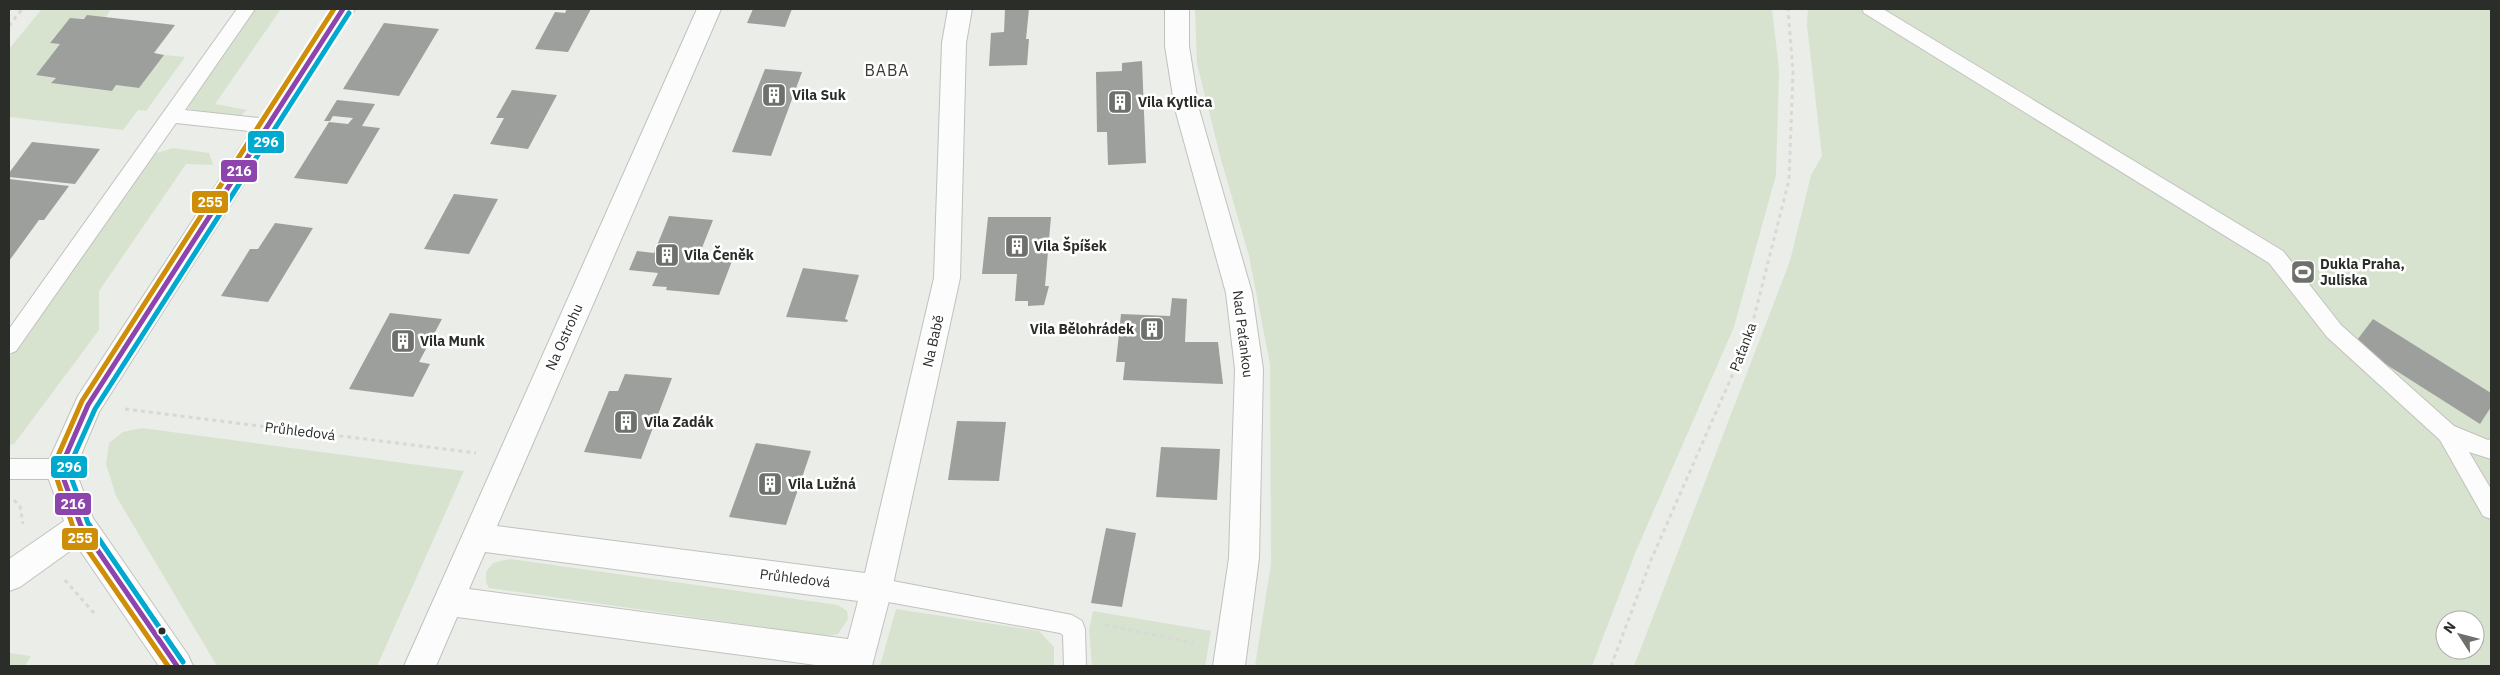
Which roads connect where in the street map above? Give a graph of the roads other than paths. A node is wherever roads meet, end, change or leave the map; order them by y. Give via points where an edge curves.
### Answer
1 (246, 9) edge
2 (343, 9) edge
3 (710, 9) edge
4 (960, 9) edge
5 (1177, 9) edge
6 (1870, 9) edge
7 (171, 115) junction
8 (268, 126) junction
9 (9, 345) edge
10 (2447, 433) junction
11 (2491, 448) edge
12 (9, 469) edge
13 (60, 469) junction
14 (2491, 509) edge
15 (81, 526) junction
16 (476, 537) junction
17 (9, 577) edge
18 (877, 589) junction
19 (449, 601) junction
20 (1231, 658) edge
21 (858, 661) edge
22 (177, 666) edge
23 (420, 666) edge
24 (1075, 666) edge

1 - 7 lane
2 - 8 street
3 - 16 street, Na Ostrohu
4 - 18 street, Na Babě via 954,43 947,278
5 - 20 street, Nad Paťankou via 1177,46 1187,109 1239,293 1249,369 1244,558
6 - 10 lane via 2276,257 2334,331
7 - 8 lane
7 - 9 lane
8 - 13 street via 88,405
10 - 11 lane via 2489,450
10 - 14 lane
12 - 13 lane
13 - 15 street
15 - 17 street
15 - 22 street
16 - 18 street, Průhledová
16 - 19 street, Na Ostrohu
18 - 21 street, Na Babě
18 - 24 lane, Průhledová via 1064,623 1074,629
19 - 21 street
19 - 23 street, Na Ostrohu

